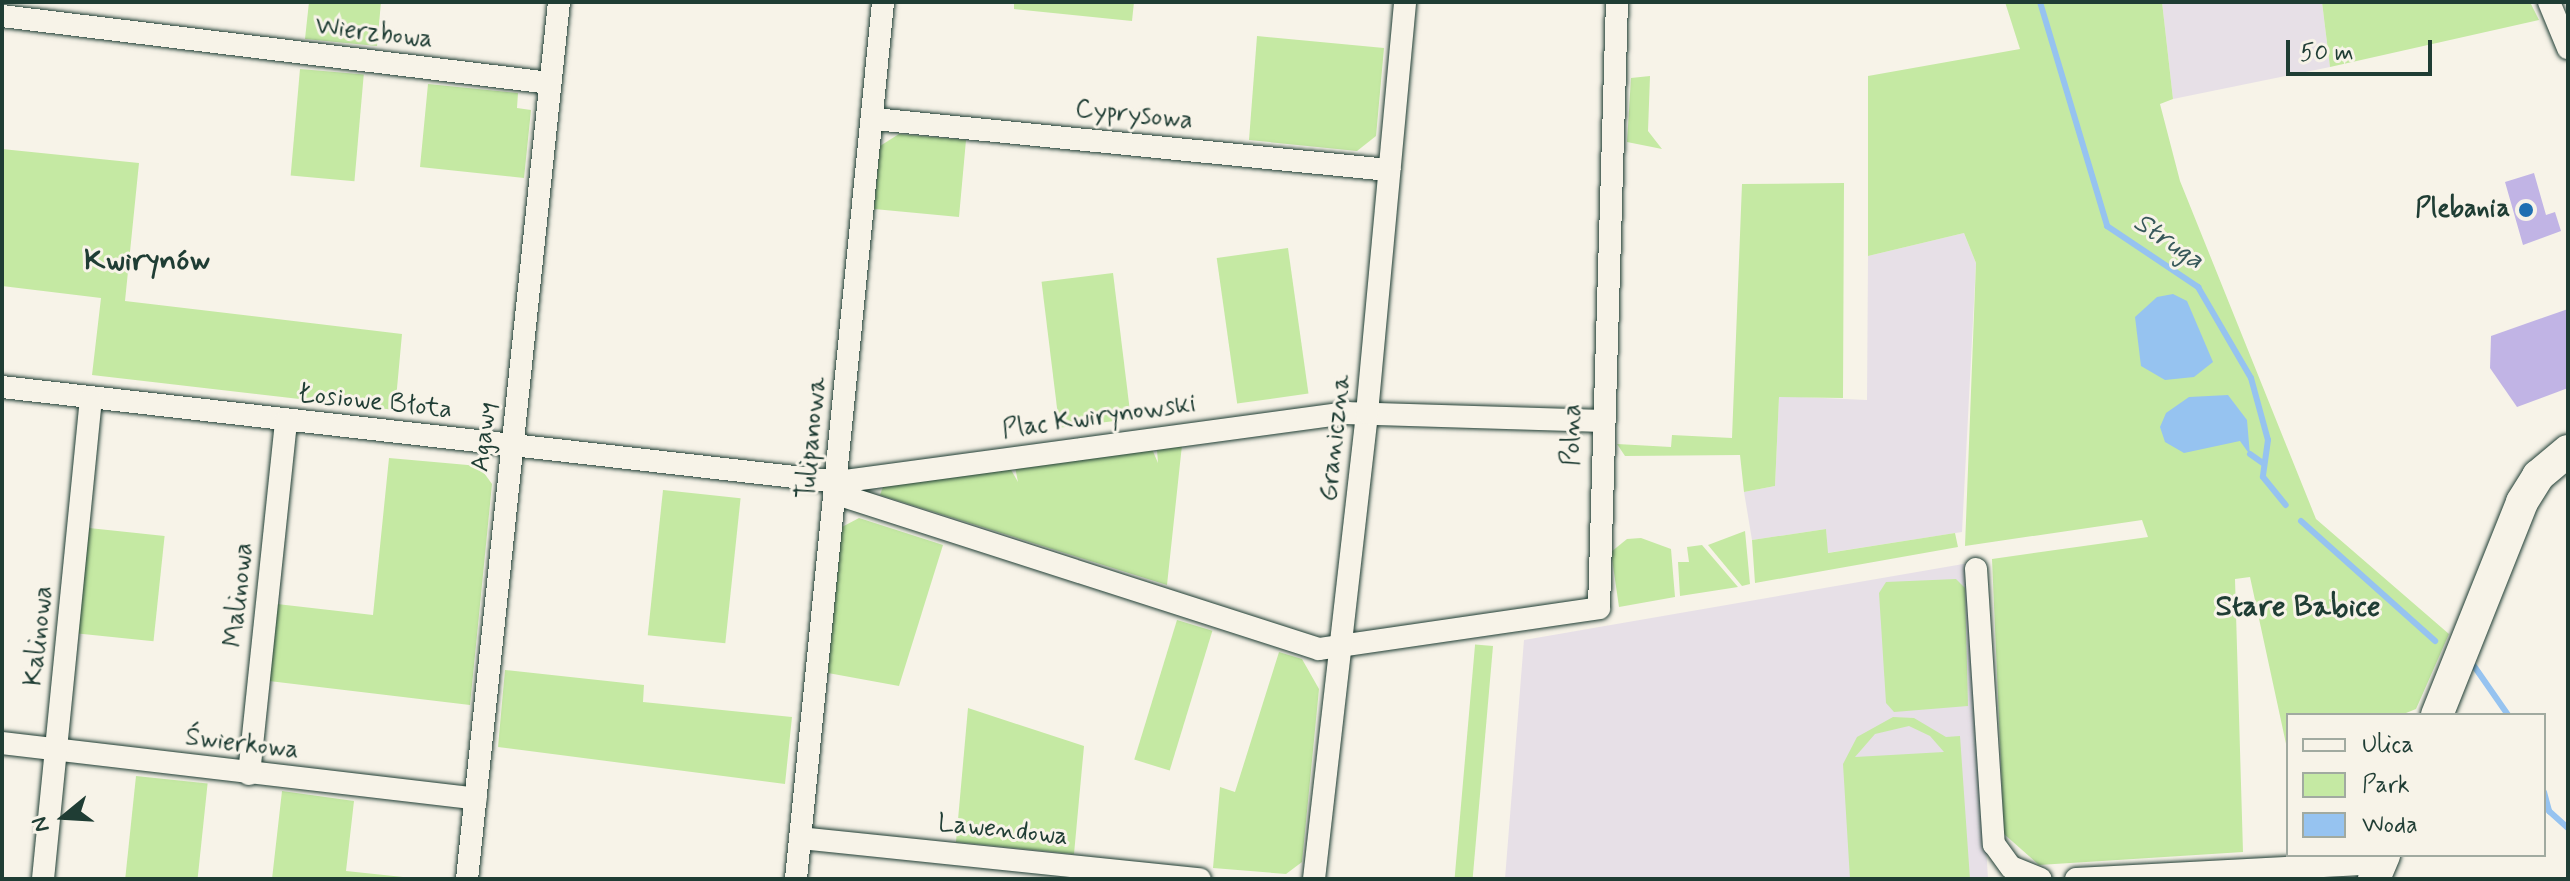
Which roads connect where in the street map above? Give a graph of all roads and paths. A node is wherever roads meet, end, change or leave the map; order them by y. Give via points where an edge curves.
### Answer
1 (559, 2) edge
2 (883, 2) edge
3 (1405, 2) edge
4 (1617, 2) edge
5 (2549, 2) edge
6 (2, 16) edge
7 (2568, 48) edge
8 (550, 83) junction
9 (874, 119) junction
10 (1389, 170) junction
11 (2, 387) edge
12 (91, 399) junction
13 (1367, 413) junction
14 (286, 421) junction
15 (1601, 421) junction
16 (512, 445) junction
17 (2568, 451) edge
18 (838, 488) junction
19 (1976, 569) dead end
20 (1340, 648) junction
21 (2438, 713) edge
22 (2, 743) edge
23 (57, 749) junction
24 (249, 774) junction
25 (476, 799) junction
26 (800, 838) junction
27 (2380, 866) edge
28 (43, 879) edge
29 (467, 879) edge
30 (796, 879) edge
31 (1200, 879) edge
32 (1314, 879) edge
33 (2041, 879) edge
34 (2076, 879) edge

1 - 8 street, Agawy
2 - 9 street, Tulipanowa
3 - 10 street, Graniczna
4 - 15 street, Polna
5 - 7 street
6 - 8 street, Wierzbowa
8 - 16 street, Agawy
9 - 10 street, Cyprysowa
9 - 18 street, Tulipanowa
10 - 13 street, Graniczna
11 - 12 street, Łosiowe Błota
12 - 14 street, Łosiowe Błota
12 - 23 street, Kalinowa
13 - 15 street, Plac Kwirynowski
13 - 18 street, Plac Kwirynowski
13 - 20 street, Graniczna
14 - 16 street, Łosiowe Błota
14 - 24 street, Malinowa
15 - 20 street, Polna via 1599,608
16 - 18 street, Łosiowe Błota
16 - 25 street, Agawy
17 - 21 street via 2538,476 2522,502
18 - 20 street via 1319,649
18 - 26 street, Tulipanowa
19 - 33 street via 1994,844 2011,867
20 - 32 street, Graniczna
22 - 23 street, Świerkowa
23 - 24 street, Świerkowa
23 - 28 street, Kalinowa
24 - 25 street, Świerkowa
25 - 29 street, Agawy
26 - 30 street, Tulipanowa
26 - 31 street, Lawendowa
27 - 34 street

